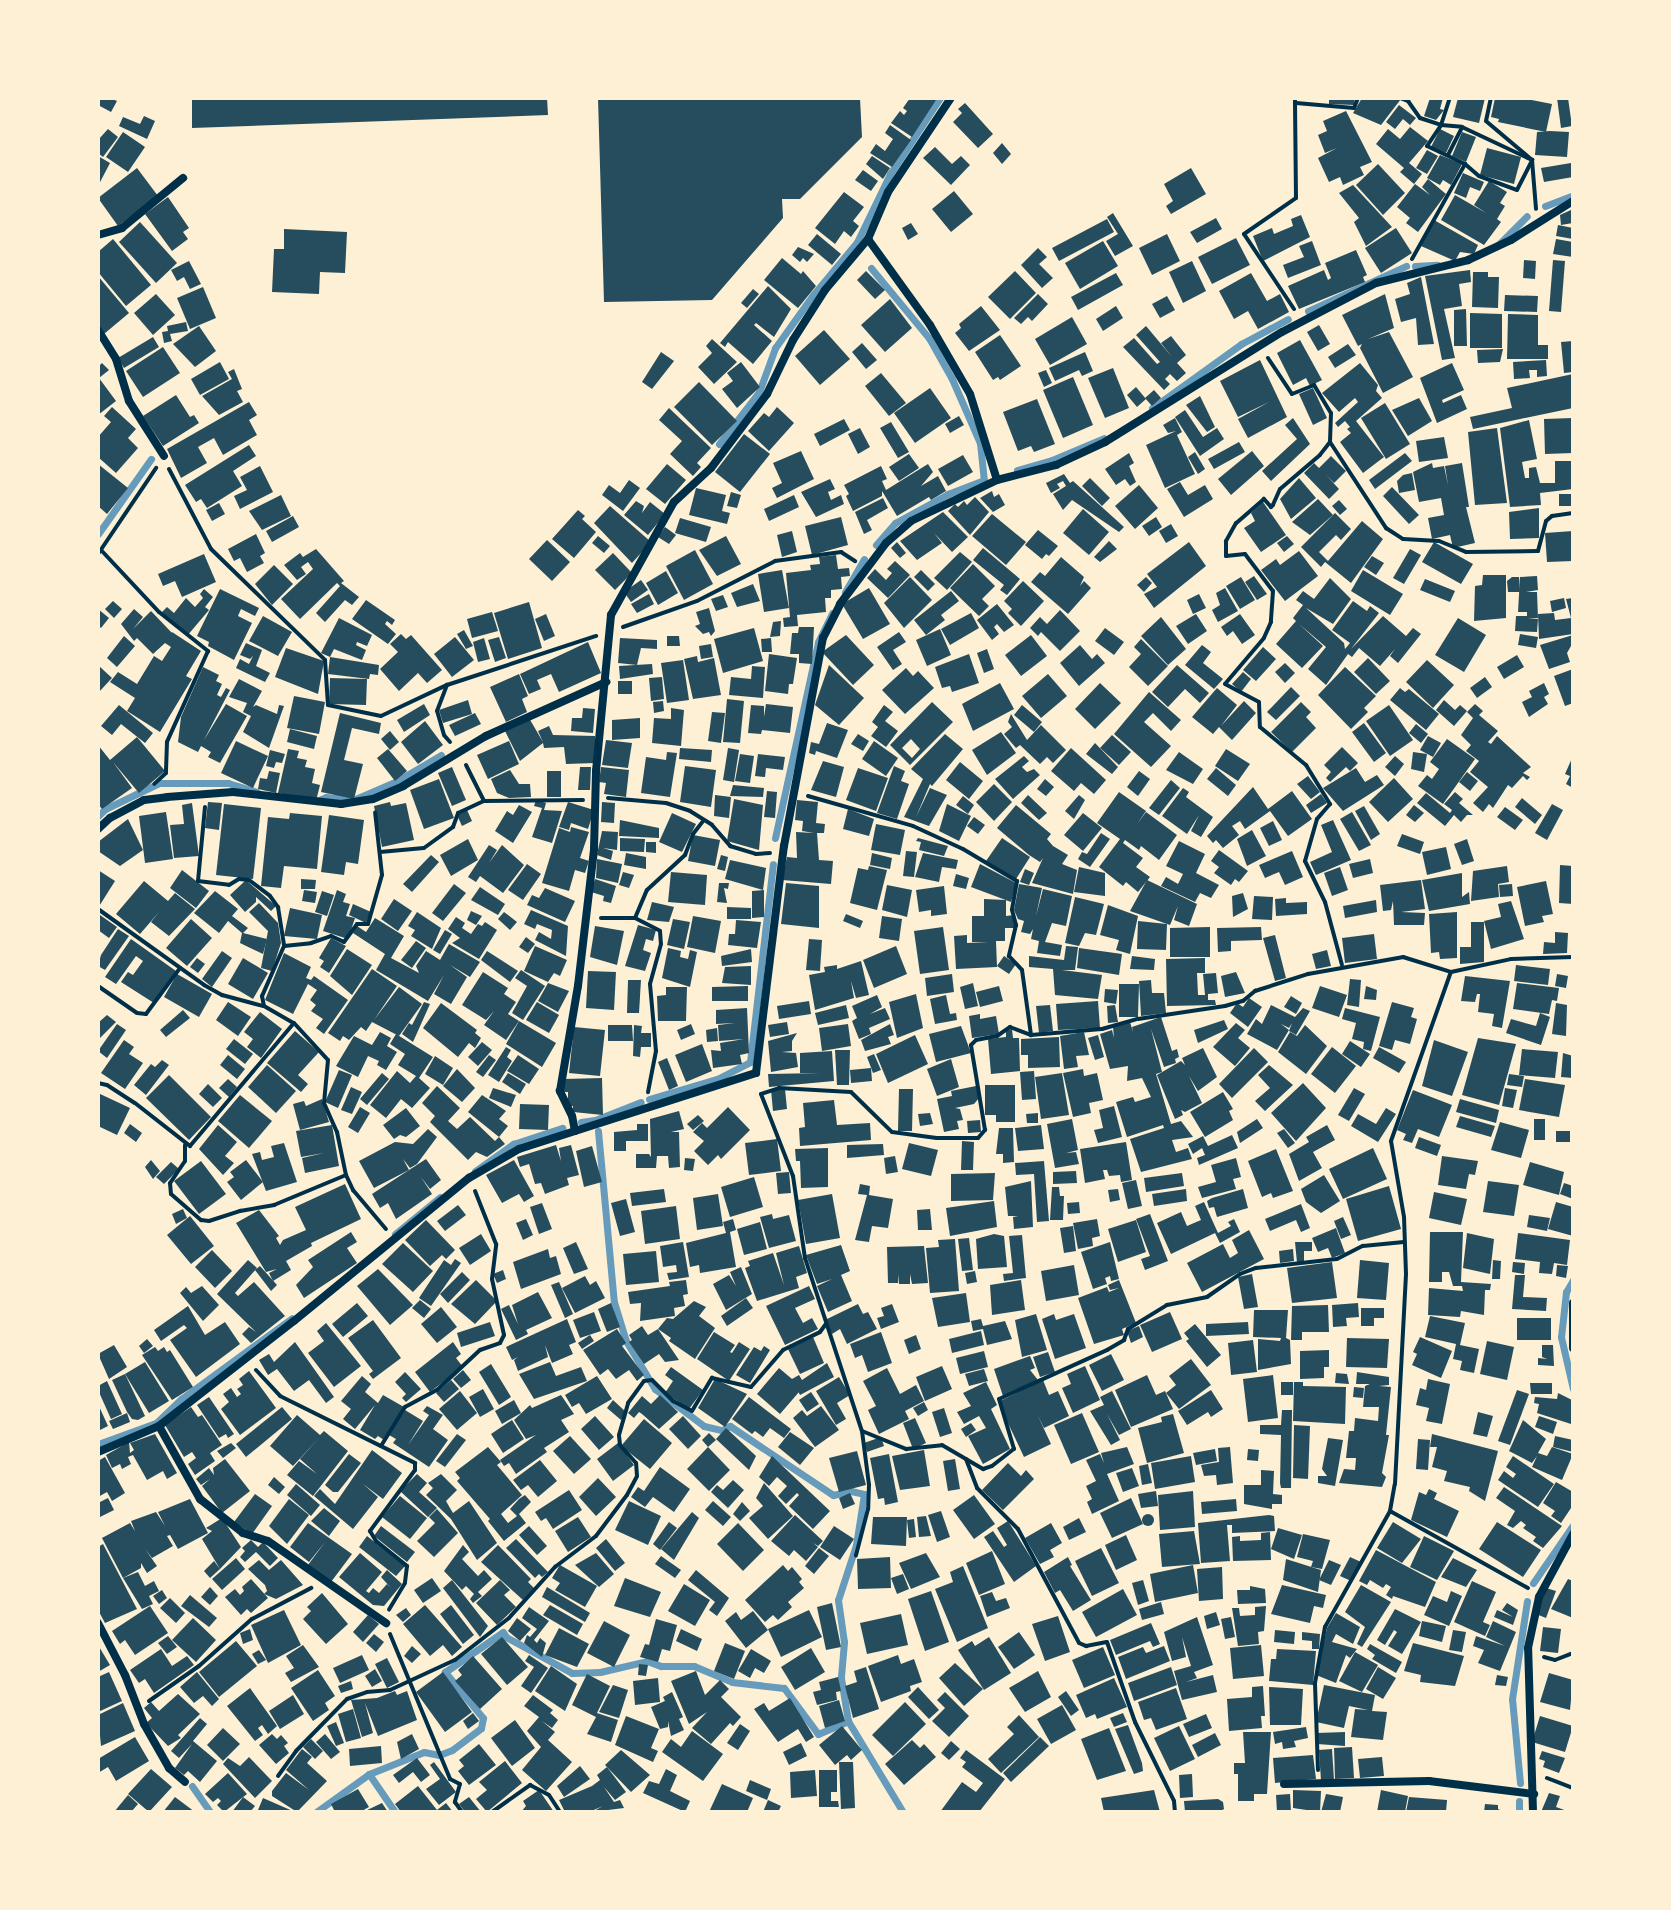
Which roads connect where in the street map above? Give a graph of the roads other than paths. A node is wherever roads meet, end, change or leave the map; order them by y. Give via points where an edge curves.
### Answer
1 (951, 98) edge
2 (183, 178) dead end
3 (1573, 201) edge
4 (98, 235) edge
5 (868, 239) junction
6 (98, 330) edge
7 (164, 456) road end
8 (997, 480) junction
9 (606, 682) junction
10 (98, 829) edge
11 (575, 1131) junction
12 (1573, 1303) edge
13 (1573, 1348) edge
14 (159, 1426) junction
15 (98, 1452) edge
16 (1573, 1534) edge
17 (98, 1623) edge
18 (386, 1623) road end
19 (185, 1782) dead end
20 (1284, 1784) dead end
21 (1534, 1794) junction
22 (1533, 1812) edge

1 - 5 street via 888,192
2 - 4 street via 122,228
3 - 8 street via 1468,260 1376,283 1273,338 1105,442 1056,465
5 - 8 street via 956,368
5 - 9 street via 825,290 767,394 711,468 674,502 622,592 609,632
6 - 7 street via 116,359 129,401
8 - 11 street via 911,521 840,604 823,638 784,846 756,1073
9 - 10 street via 530,715 373,799 341,804 233,792 144,800
9 - 11 street via 594,849 560,1091
11 - 14 street via 519,1149 469,1178
12 - 13 street
14 - 15 street
14 - 18 street via 200,1499 243,1533 268,1541
16 - 21 street via 1539,1597 1528,1648
17 - 19 street via 169,1768
20 - 21 street via 1429,1781
21 - 22 street

